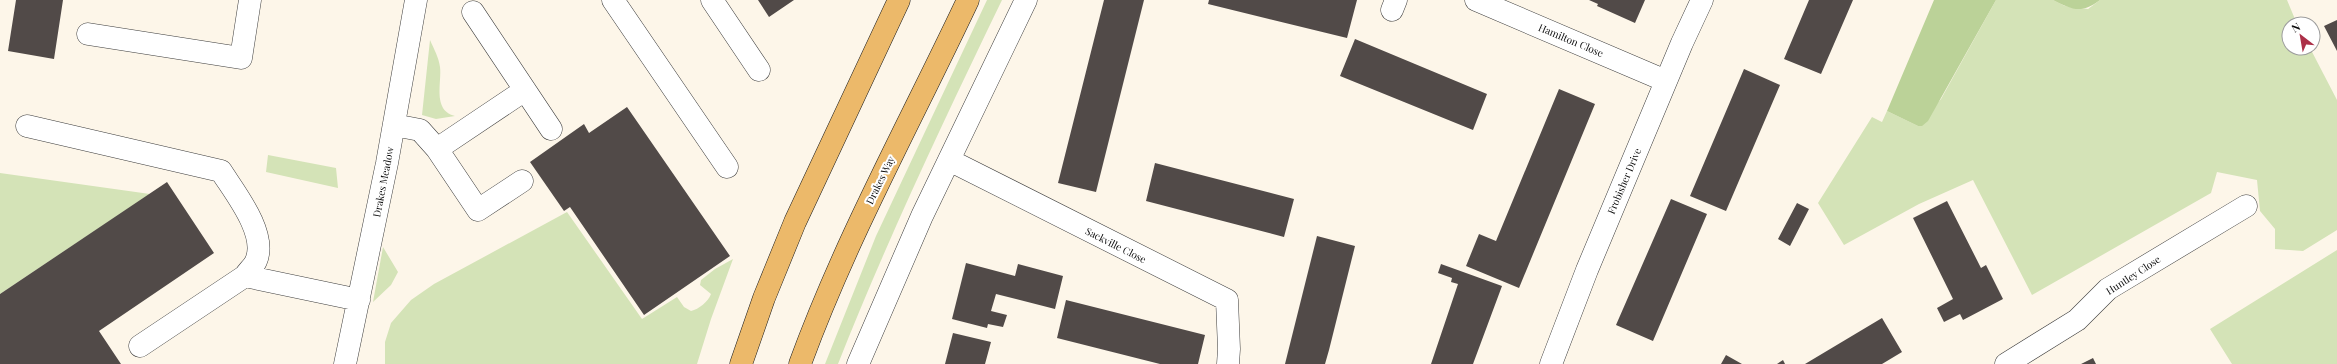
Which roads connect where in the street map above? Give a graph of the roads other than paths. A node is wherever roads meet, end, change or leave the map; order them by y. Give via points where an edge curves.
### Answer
1 (250, 0) edge
2 (416, 0) edge
3 (613, 0) edge
4 (712, 0) edge
5 (899, 0) edge
6 (968, 0) edge
7 (1026, 0) edge
8 (1476, 0) edge
9 (1702, 0) edge
10 (473, 12) dead end
11 (88, 34) dead end
12 (759, 70) dead end
13 (1666, 81) junction
14 (525, 90) junction
15 (27, 126) dead end
16 (394, 126) junction
17 (551, 129) dead end
18 (437, 149) junction
19 (949, 160) junction
20 (727, 167) dead end
21 (522, 181) dead end
22 (2246, 206) dead end
23 (245, 276) junction
24 (359, 300) junction
25 (140, 346) dead end
26 (345, 364) edge
27 (741, 364) edge
28 (800, 364) edge
29 (858, 364) edge
30 (1228, 364) edge
31 (1552, 364) edge
32 (2006, 364) edge

1 - 11 street via 241,58
2 - 16 street, Drakes Meadow
3 - 20 street
4 - 12 street
5 - 27 main road via 795,222
6 - 28 main road, Drakes Way via 864,212 819,311
7 - 19 street
8 - 13 street, Hamilton Close
9 - 13 street, Frobisher Drive
10 - 14 street
13 - 31 street, Frobisher Drive
14 - 17 street
14 - 18 street
15 - 23 street via 221,171 257,234 256,260
16 - 18 street via 420,130
16 - 24 street, Drakes Meadow
18 - 21 street via 478,210
19 - 29 street via 898,267
19 - 30 street, Sackville Close via 1227,300 1230,349
22 - 32 street, Huntley Close via 2108,288 2077,320
23 - 24 street
23 - 25 street
24 - 26 street, Drakes Meadow

